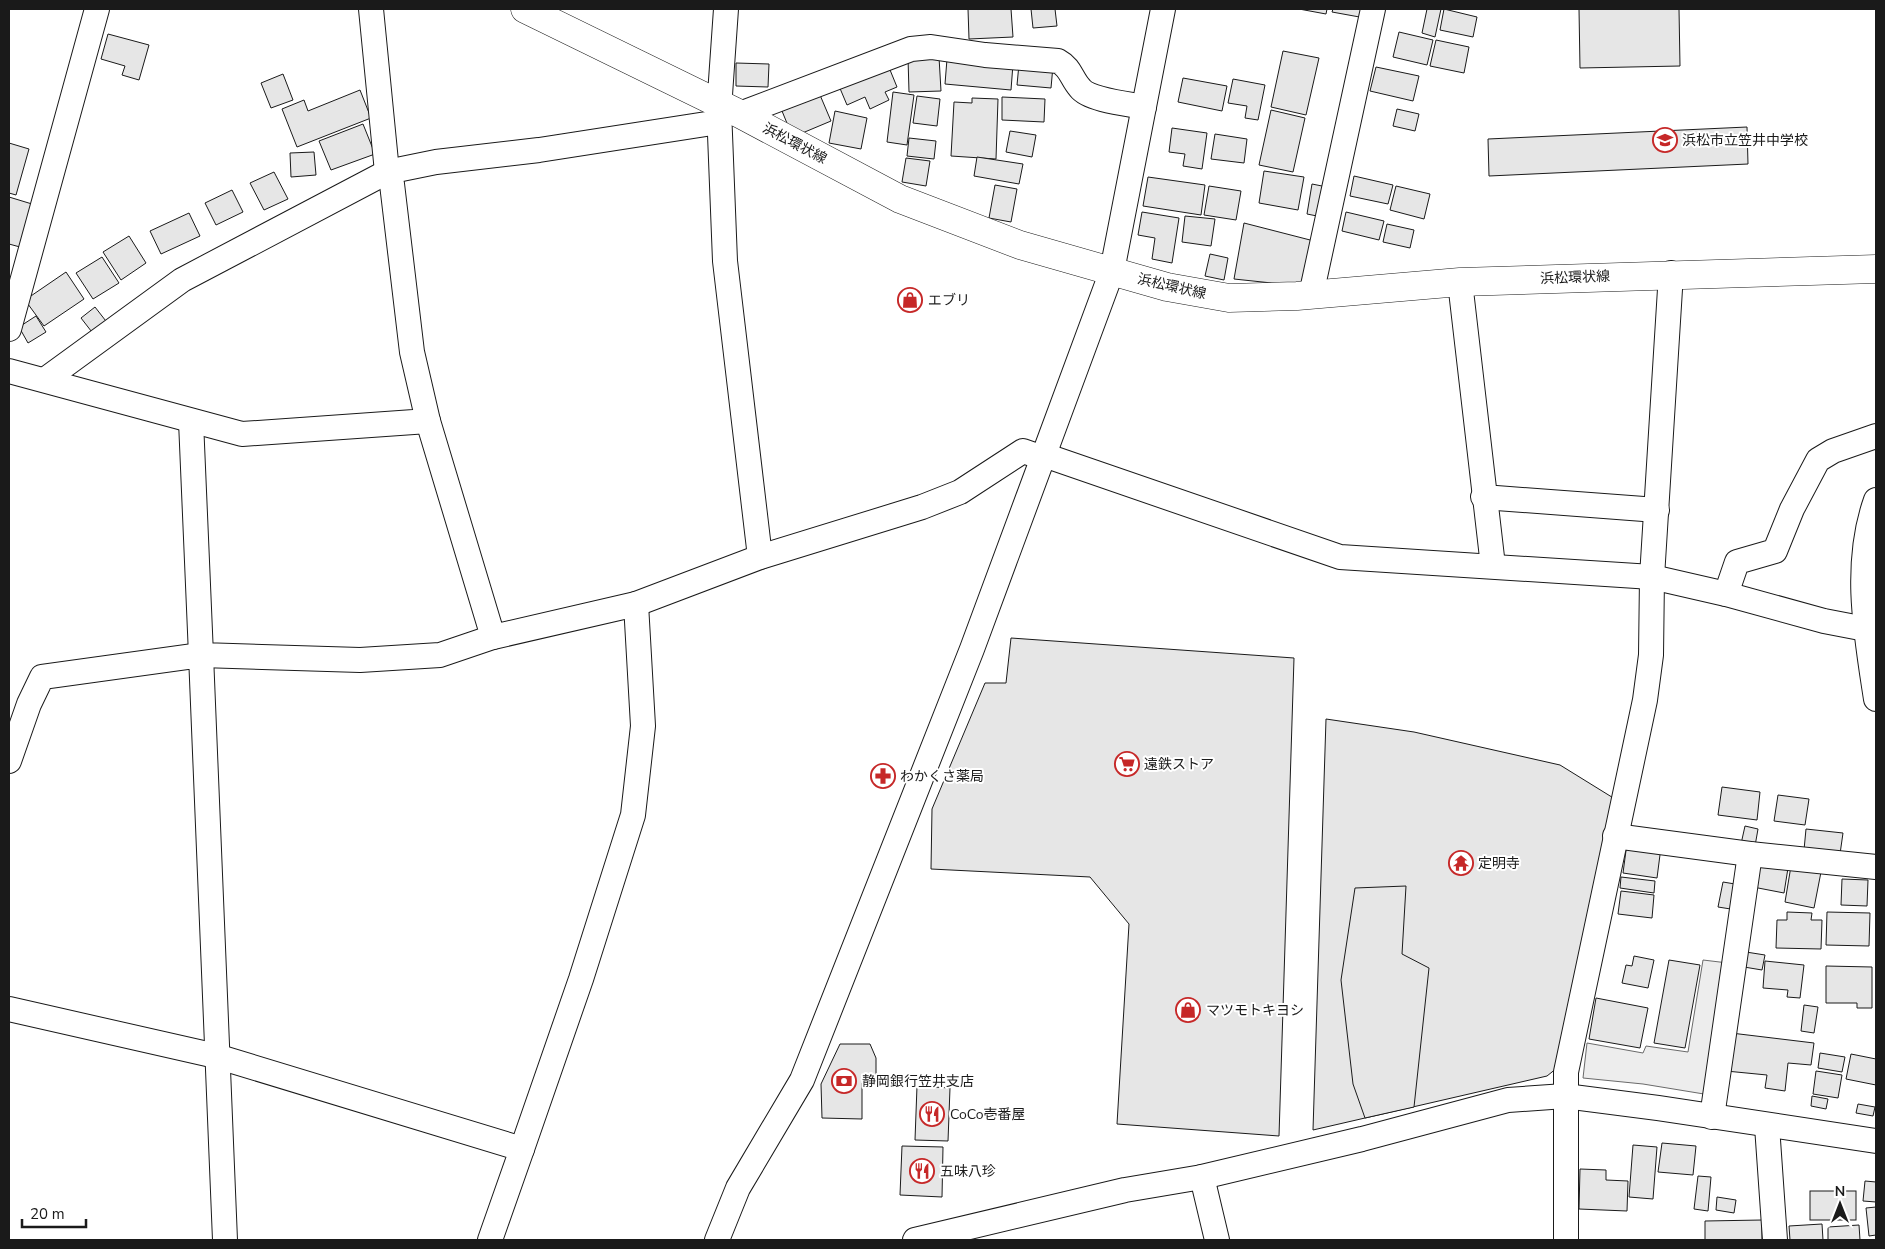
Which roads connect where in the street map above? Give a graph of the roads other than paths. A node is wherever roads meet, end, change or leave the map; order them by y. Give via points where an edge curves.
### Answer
1 (97, 9) edge
2 (371, 9) edge
3 (525, 9) edge
4 (726, 9) edge
5 (1163, 9) edge
6 (1373, 9) edge
7 (1144, 107) junction
8 (726, 113) junction
9 (387, 172) junction
10 (1876, 269) edge
11 (1112, 271) junction
12 (1671, 274) junction
13 (1460, 282) junction
14 (1311, 295) junction
15 (9, 329) edge
16 (9, 371) edge
17 (46, 379) junction
18 (191, 421) junction
19 (428, 421) junction
20 (1876, 436) edge
21 (1044, 457) junction
22 (1483, 497) junction
23 (1875, 507) edge
24 (1657, 510) junction
25 (760, 557) junction
26 (1492, 566) junction
27 (1652, 577) junction
28 (1726, 594) junction
29 (636, 604) junction
30 (1871, 630) edge
31 (494, 637) junction
32 (201, 656) junction
33 (1876, 699) edge
34 (9, 762) edge
35 (1615, 836) junction
36 (1750, 854) junction
37 (1876, 867) edge
38 (9, 1009) edge
39 (216, 1056) junction
40 (1565, 1096) junction
41 (1712, 1117) junction
42 (1767, 1126) junction
43 (1876, 1141) edge
44 (522, 1149) junction
45 (1202, 1177) junction
46 (225, 1240) edge
47 (490, 1240) edge
48 (717, 1240) edge
49 (915, 1240) edge
50 (1217, 1240) edge
51 (1566, 1240) edge
52 (1775, 1240) edge

1 - 15 street
2 - 9 street
3 - 8 main road, 浜松環状線
4 - 8 street
5 - 7 street
6 - 14 street
7 - 8 street via 1087,95 1068,66 1058,61 931,47 911,48
7 - 11 street
8 - 9 street via 539,150 436,162
8 - 11 main road, 浜松環状線 via 900,199 1020,245
8 - 25 street via 725,260
9 - 17 street via 182,280
9 - 19 street via 392,184 412,352
10 - 12 main road, 浜松環状線
11 - 14 main road, 浜松環状線 via 1167,287 1229,298
11 - 21 street
12 - 13 main road, 浜松環状線
12 - 24 street
13 - 14 main road, 浜松環状線
13 - 22 street
16 - 17 street
17 - 18 street
18 - 19 street via 242,434
18 - 32 street
19 - 31 street
20 - 28 street via 1833,451 1818,460 1792,509 1775,551 1737,562
21 - 25 street via 1024,452 960,492 922,507
21 - 26 street via 1340,557
21 - 48 street via 972,650 802,1080 738,1188
22 - 24 street
22 - 26 street
23 - 30 street via 1864,545 1863,574
24 - 27 street
25 - 29 street
26 - 27 street
27 - 28 street
27 - 35 street via 1651,655 1645,700
28 - 30 street via 1824,621
29 - 31 street
29 - 44 street via 643,726 633,814 581,979
30 - 33 street
31 - 32 street via 440,655 360,660
32 - 34 street via 42,677
32 - 39 street
35 - 36 street
35 - 40 street via 1566,1072
36 - 37 street
36 - 41 street
38 - 39 street
39 - 44 street
39 - 46 street
40 - 41 street
40 - 45 street via 1508,1100
40 - 51 street
41 - 42 street
42 - 43 street
42 - 52 street
44 - 47 street
45 - 49 street via 1125,1190
45 - 50 street

